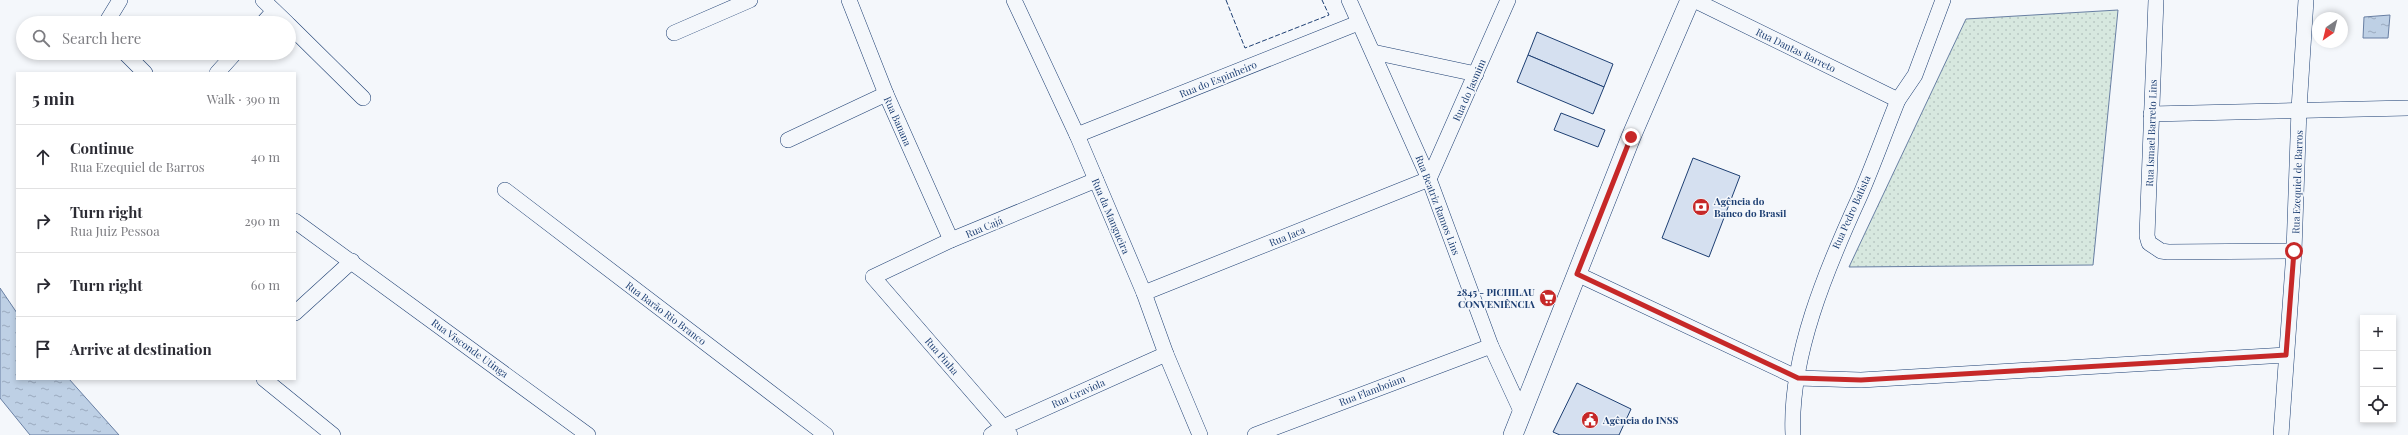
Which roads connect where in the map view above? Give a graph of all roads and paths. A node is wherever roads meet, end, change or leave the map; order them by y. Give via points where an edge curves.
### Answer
1 (120, 0) edge
2 (263, 0) edge
3 (750, 0) edge
4 (849, 0) edge
5 (1014, 0) edge
6 (1349, 0) edge
7 (1508, 0) edge
8 (1690, 0) edge
9 (1694, 0) edge
10 (1943, 0) edge
11 (2156, 0) edge
12 (2306, 0) edge
13 (274, 11) junction
14 (110, 16) edge
15 (269, 16) edge
16 (279, 16) edge
17 (1358, 22) junction
18 (296, 32) edge
19 (674, 33) dead end
20 (1373, 52) junction
21 (132, 60) edge
22 (229, 60) edge
23 (144, 72) edge
24 (218, 72) edge
25 (1476, 74) junction
26 (886, 94) junction
27 (363, 98) dead end
28 (1898, 100) junction
29 (2408, 108) edge
30 (2299, 109) junction
31 (2151, 114) junction
32 (1077, 135) junction
33 (788, 140) dead end
34 (1429, 179) junction
35 (1096, 180) junction
36 (506, 190) dead end
37 (296, 222) edge
38 (951, 240) junction
39 (2294, 251) junction
40 (352, 261) junction
41 (1577, 274) junction
42 (873, 277) joint
43 (1144, 293) junction
44 (296, 312) edge
45 (1491, 346) junction
46 (1166, 354) junction
47 (2286, 355) junction
48 (1798, 378) junction
49 (265, 380) edge
50 (1522, 413) junction
51 (1001, 432) edge
52 (333, 435) edge
53 (588, 435) edge
54 (826, 435) edge
55 (1200, 435) edge
56 (1254, 435) edge
57 (1513, 435) edge
58 (1793, 435) edge
59 (2280, 435) edge

1 - 14 street
2 - 13 street
3 - 19 street
4 - 26 street, Rua Banana
5 - 32 street, Rua da Mangueira
6 - 17 street, Rua Beatriz Ramos Lins
7 - 25 street, Rua do Jasmim
8 - 41 street via 1631,137
9 - 28 street, Rua Dantas Barreto
10 - 28 street, Rua Pedro Batista via 1914,75
11 - 31 street, Rua Ismael Barreto Lins
12 - 30 street, Rua Ezequiel de Barros
13 - 15 street
13 - 16 street
17 - 20 street, Rua Beatriz Ramos Lins
17 - 32 street, Rua do Espinheiro
18 - 27 street
20 - 25 street
20 - 34 street, Rua Beatriz Ramos Lins
21 - 23 street
22 - 24 street
25 - 34 street, Rua do Jasmim
26 - 33 street
26 - 38 street, Rua Banana
28 - 48 street, Rua Pedro Batista via 1827,270 1802,353
29 - 30 street
30 - 31 street
30 - 39 street, Rua Ezequiel de Barros
31 - 39 street, Rua Ismael Barreto Lins via 2147,236 2154,248 2168,252
32 - 35 street, Rua da Mangueira
34 - 43 street, Rua Jaca
34 - 45 street, Rua Beatriz Ramos Lins
35 - 38 street, Rua Cajá
35 - 43 street, Rua da Mangueira
36 - 54 street, Rua Barão Rio Branco
37 - 40 street, Rua Visconde Utinga
38 - 42 street, Rua Cajá
39 - 47 street, Rua Ezequiel de Barros
40 - 44 street
40 - 53 street, Rua Visconde Utinga
41 - 48 street
41 - 50 street
42 - 51 street, Rua Pinha
43 - 46 street, Rua da Mangueira
45 - 50 street, Rua Beatriz Ramos Lins
45 - 56 street, Rua Flamboiam
46 - 51 street, Rua Graviola
46 - 55 street, Rua da Mangueira
47 - 48 street via 1861,380
47 - 59 street, Rua Ezequiel de Barros
48 - 58 street, Rua Pedro Batista via 1792,419
49 - 52 street
50 - 57 street

